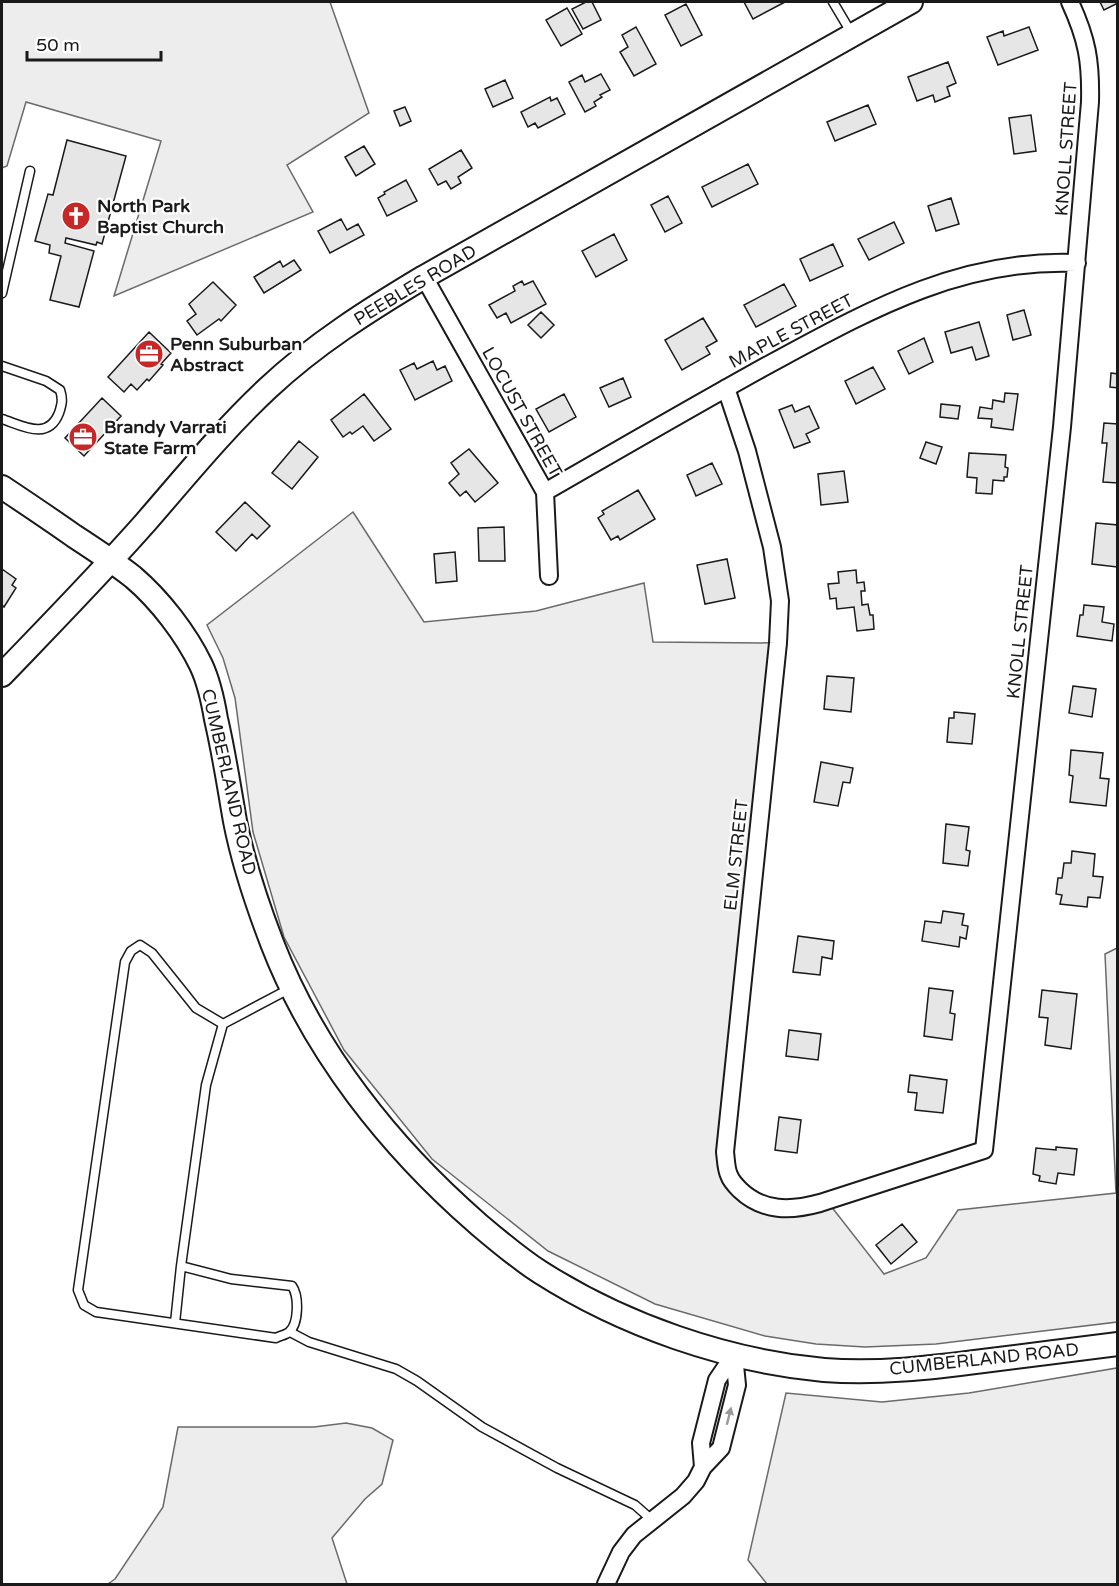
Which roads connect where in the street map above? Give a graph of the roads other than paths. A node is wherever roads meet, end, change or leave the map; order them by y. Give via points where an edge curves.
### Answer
1 (833, 2) edge
2 (911, 2) edge
3 (1070, 2) edge
4 (852, 34) junction
5 (30, 171) dead end
6 (1077, 263) junction
7 (424, 278) junction
8 (2, 293) edge
9 (2, 366) edge
10 (726, 388) junction
11 (2, 419) edge
12 (2, 487) edge
13 (544, 492) junction
14 (110, 560) junction
15 (549, 576) dead end
16 (2, 675) edge
17 (291, 987) junction
18 (223, 1024) junction
19 (871, 1187) joint
20 (181, 1266) junction
21 (175, 1323) junction
22 (290, 1332) junction
23 (1118, 1344) edge
24 (734, 1355) junction
25 (652, 1520) junction
26 (606, 1584) edge

1 - 4 lane
2 - 4 street, PEEBLES ROAD
3 - 6 street, KNOLL STREET via 1086,41 1091,75
4 - 7 street, PEEBLES ROAD
5 - 8 lane
6 - 10 street, MAPLE STREET via 1002,267 936,283 857,317
6 - 19 street, KNOLL STREET via 984,1150
7 - 13 street, LOCUST STREET
7 - 14 street, PEEBLES ROAD via 367,311 269,387
9 - 11 lane via 46,381 60,390 63,401 54,424 45,429
10 - 13 street, MAPLE STREET
10 - 19 street, ELM STREET via 772,547 780,602 725,1139 726,1165 729,1176 743,1193 775,1208 804,1208
12 - 14 street, CUMBERLAND ROAD
13 - 15 street, LOCUST STREET
14 - 16 street, PEEBLES ROAD
14 - 17 street, CUMBERLAND ROAD via 157,602 201,666 253,888
17 - 18 lane
17 - 24 street, CUMBERLAND ROAD via 342,1074 380,1124 448,1197 501,1243 548,1277 632,1320
18 - 20 lane via 206,1085
18 - 21 lane via 196,1008 152,953 140,945 131,951 125,962 78,1290 84,1305 96,1312
20 - 21 lane
20 - 22 lane via 231,1279 292,1286 298,1301
21 - 22 lane via 276,1338
22 - 25 lane via 309,1342 396,1369 482,1427 635,1505
23 - 24 street, CUMBERLAND ROAD via 914,1370 824,1370
24 - 25 street via 717,1380 701,1443 703,1467 683,1496
25 - 26 street via 621,1551

